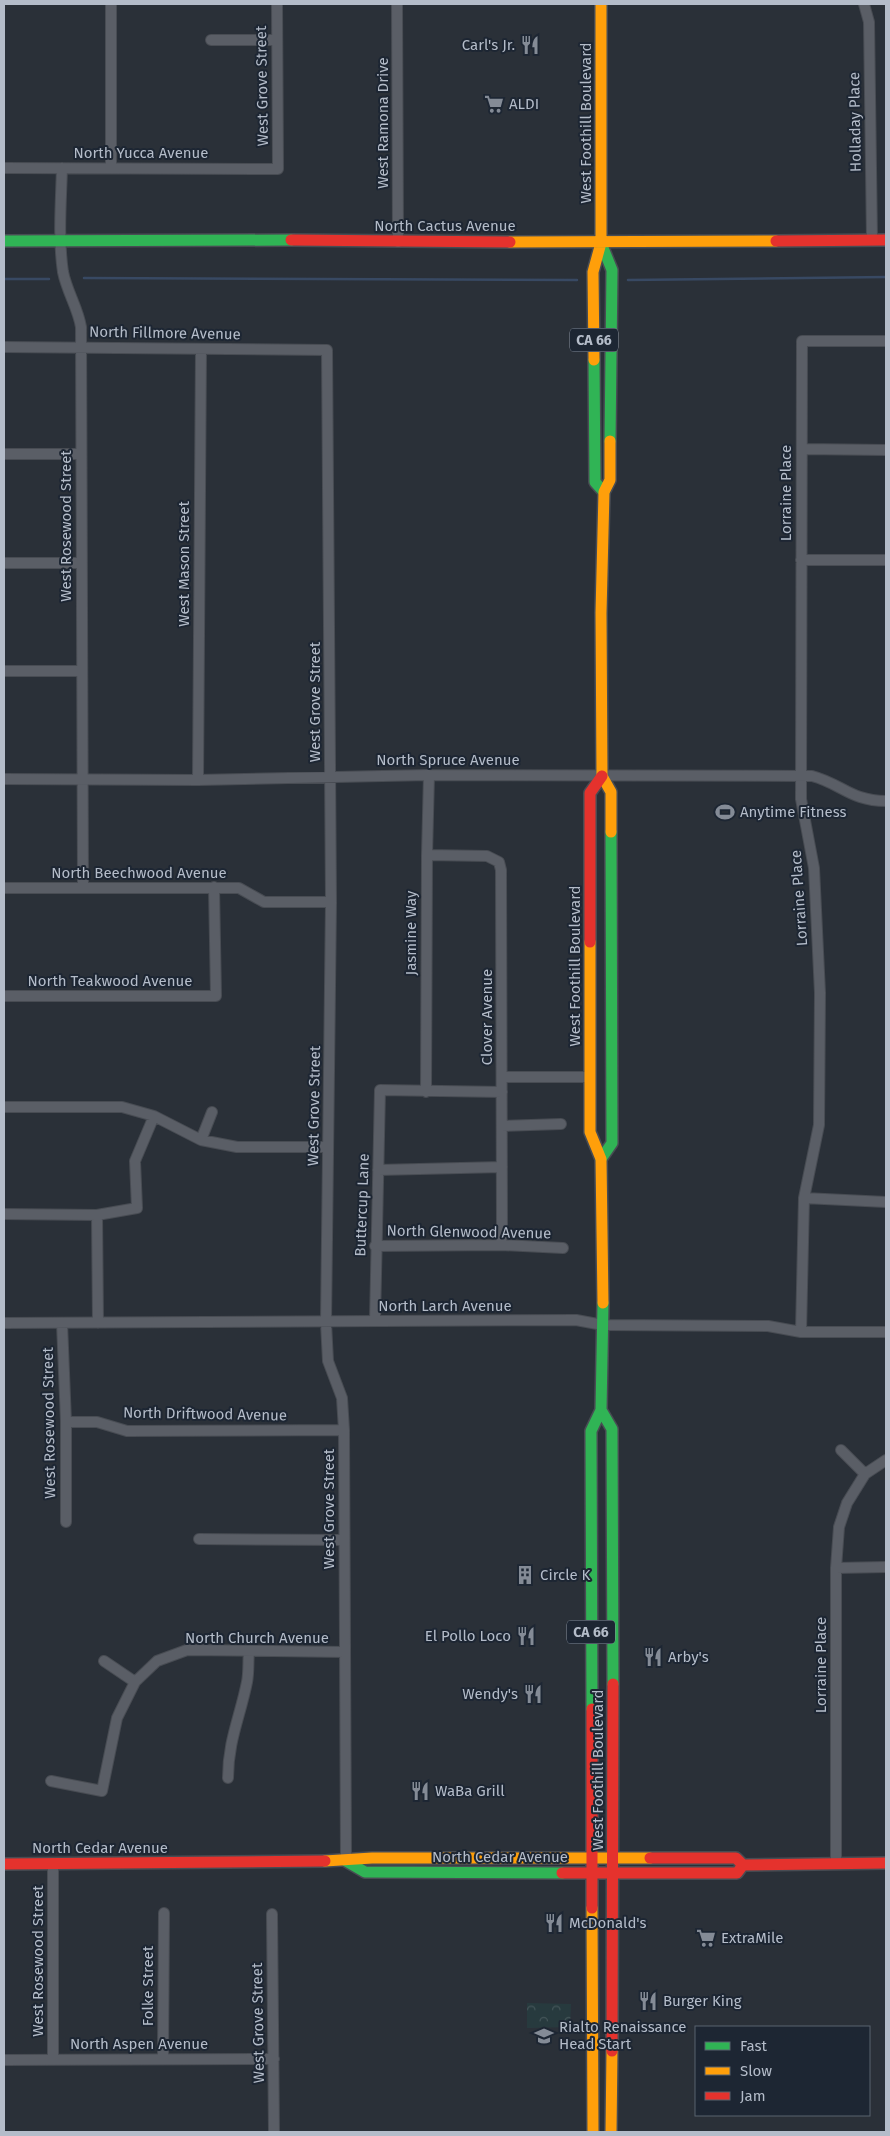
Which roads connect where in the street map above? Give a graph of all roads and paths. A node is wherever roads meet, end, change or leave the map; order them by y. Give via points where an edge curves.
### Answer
1 (111, 4) edge
2 (277, 4) edge
3 (397, 4) edge
4 (601, 4) edge
5 (864, 4) edge
6 (212, 40) dead end
7 (277, 40) junction
8 (4, 168) edge
9 (62, 168) junction
10 (111, 168) junction
11 (278, 169) joint
12 (872, 240) junction
13 (886, 240) edge
14 (4, 241) edge
15 (61, 241) junction
16 (398, 242) junction
17 (601, 243) junction
18 (886, 341) edge
19 (4, 347) edge
20 (81, 347) junction
21 (201, 348) junction
22 (327, 350) joint
23 (802, 449) junction
24 (886, 450) edge
25 (4, 454) edge
26 (81, 454) junction
27 (604, 492) junction
28 (801, 560) junction
29 (886, 560) edge
30 (4, 563) edge
31 (81, 563) junction
32 (4, 671) edge
33 (81, 671) junction
34 (429, 775) junction
35 (330, 776) junction
36 (602, 776) junction
37 (802, 776) junction
38 (82, 779) junction
39 (4, 780) edge
40 (198, 780) junction
41 (886, 800) edge
42 (427, 855) junction
43 (4, 888) edge
44 (83, 888) junction
45 (214, 888) junction
46 (331, 902) junction
47 (4, 996) edge
48 (502, 1077) junction
49 (590, 1077) junction
50 (426, 1092) junction
51 (502, 1092) junction
52 (4, 1107) edge
53 (212, 1112) dead end
54 (154, 1116) junction
55 (561, 1124) dead end
56 (502, 1126) junction
57 (201, 1140) junction
58 (328, 1147) junction
59 (601, 1159) junction
60 (502, 1167) junction
61 (378, 1170) junction
62 (804, 1198) junction
63 (886, 1202) edge
64 (4, 1214) edge
65 (97, 1216) junction
66 (501, 1245) junction
67 (376, 1246) junction
68 (563, 1248) dead end
69 (375, 1321) junction
70 (4, 1323) edge
71 (62, 1323) junction
72 (98, 1323) junction
73 (326, 1323) junction
74 (603, 1325) junction
75 (801, 1332) junction
76 (886, 1332) edge
77 (602, 1410) junction
78 (66, 1422) junction
79 (344, 1430) junction
80 (591, 1450) junction
81 (842, 1450) dead end
82 (886, 1460) edge
83 (865, 1474) junction
84 (66, 1522) dead end
85 (198, 1539) dead end
86 (344, 1540) junction
87 (612, 1550) junction
88 (886, 1567) edge
89 (836, 1568) junction
90 (590, 1594) junction
91 (249, 1651) junction
92 (345, 1652) junction
93 (104, 1661) dead end
94 (135, 1682) junction
95 (613, 1683) junction
96 (228, 1778) dead end
97 (51, 1781) dead end
98 (447, 1858) junction
99 (592, 1858) junction
100 (612, 1858) junction
101 (346, 1861) junction
102 (53, 1863) junction
103 (836, 1863) junction
104 (886, 1863) edge
105 (4, 1864) edge
106 (743, 1865) junction
107 (394, 1872) junction
108 (592, 1872) junction
109 (612, 1872) junction
110 (164, 1913) dead end
111 (272, 1914) dead end
112 (53, 2059) junction
113 (162, 2059) junction
114 (274, 2059) junction
115 (4, 2060) edge
116 (274, 2132) edge
117 (593, 2132) edge
118 (611, 2132) edge

1 - 10 street
2 - 7 street, West Grove Street
3 - 16 street, West Ramona Drive
4 - 17 main road, West Foothill Boulevard
5 - 12 street, Holladay Place via 869,22
6 - 7 street
7 - 11 street, West Grove Street
8 - 9 street, North Yucca Avenue
9 - 10 street, North Yucca Avenue
9 - 15 street, West Rosewood Street
10 - 11 street, North Yucca Avenue
12 - 13 main road, North Cactus Avenue
12 - 17 main road, North Cactus Avenue
14 - 15 main road, North Cactus Avenue
15 - 16 main road, North Cactus Avenue
15 - 20 street, West Rosewood Street via 64,275 79,313
16 - 17 main road, North Cactus Avenue
17 - 27 main road, West Foothill Boulevard / CA 66 via 612,270 610,480
17 - 27 main road, West Foothill Boulevard / CA 66 via 593,272 594,438 595,482
18 - 23 street, Lorraine Place via 802,341
19 - 20 street, North Fillmore Avenue
20 - 21 street, North Fillmore Avenue
20 - 26 street, West Rosewood Street
21 - 22 street, North Fillmore Avenue
21 - 40 street, West Mason Street
22 - 35 street, West Grove Street
23 - 24 street
23 - 28 street, Lorraine Place
25 - 26 street
26 - 31 street, West Rosewood Street
27 - 36 main road, West Foothill Boulevard
28 - 29 street
28 - 37 street, Lorraine Place
30 - 31 street
31 - 33 street, West Rosewood Street
32 - 33 street
33 - 38 street, West Rosewood Street
34 - 35 street, North Spruce Avenue
34 - 36 street, North Spruce Avenue
34 - 42 street, Jasmine Way
35 - 40 street, North Spruce Avenue
35 - 46 street, West Grove Street
36 - 37 street, North Spruce Avenue
36 - 49 main road, West Foothill Boulevard via 590,793
36 - 59 main road, West Foothill Boulevard via 610,792 612,1143
37 - 41 street, North Spruce Avenue via 822,779 862,799
37 - 62 street, Lorraine Place via 801,799 814,868 820,993 819,1125
38 - 39 street, North Spruce Avenue
38 - 40 street, North Spruce Avenue
38 - 44 street, West Rosewood Street
42 - 48 street, Clover Avenue via 487,856 499,862
42 - 50 street, Jasmine Way
43 - 44 street, North Beechwood Avenue
44 - 45 street, North Beechwood Avenue
45 - 46 street, North Beechwood Avenue via 239,888 264,902
45 - 47 street, North Teakwood Avenue via 216,996
46 - 58 street, West Grove Street
48 - 49 street
48 - 51 street, Clover Avenue
49 - 59 main road, West Foothill Boulevard via 590,1132
50 - 51 street
50 - 61 street, Buttercup Lane via 380,1090
51 - 56 street, Clover Avenue
52 - 54 street via 122,1107
53 - 57 street
54 - 57 street
54 - 65 street via 135,1161 137,1208
55 - 56 street
56 - 60 street, Clover Avenue
57 - 58 street via 237,1147
58 - 73 street, West Grove Street
59 - 74 main road, West Foothill Boulevard
60 - 61 street
60 - 66 street, Clover Avenue
61 - 67 street, Buttercup Lane
62 - 63 street
62 - 75 street, Lorraine Place
64 - 65 street
65 - 72 street
66 - 67 street, North Glenwood Avenue
66 - 68 street, North Glenwood Avenue
67 - 69 street, Buttercup Lane
69 - 73 street, North Larch Avenue
69 - 74 street, North Larch Avenue via 576,1320
70 - 71 street, North Larch Avenue
71 - 72 street, North Larch Avenue
71 - 78 street, West Rosewood Street
72 - 73 street, North Larch Avenue
73 - 79 street, West Grove Street via 328,1361 342,1398
74 - 75 street, North Larch Avenue via 768,1326
74 - 77 main road, West Foothill Boulevard
75 - 76 street, North Larch Avenue
77 - 80 main road, West Foothill Boulevard / CA 66 via 592,1431
77 - 87 main road, West Foothill Boulevard via 612,1429
78 - 79 street, North Driftwood Avenue via 97,1422 128,1431
78 - 84 street, West Rosewood Street
79 - 86 street, West Grove Street
80 - 87 main road via 601,1454 604,1536
80 - 90 main road, West Foothill Boulevard / CA 66
81 - 83 street
82 - 83 street
83 - 89 street, Lorraine Place via 847,1503 839,1527
85 - 86 street
86 - 92 street, West Grove Street
87 - 95 main road, West Foothill Boulevard
88 - 89 street
89 - 103 street, Lorraine Place
90 - 95 main road via 599,1599 602,1609 602,1659
90 - 99 main road, West Foothill Boulevard / CA 66
91 - 92 street, North Church Avenue
91 - 94 street, North Church Avenue via 187,1650 157,1661
91 - 96 street via 248,1680 233,1730
92 - 101 street, West Grove Street
93 - 94 street
94 - 97 street, North Church Avenue via 117,1718 102,1791
95 - 100 main road, West Foothill Boulevard
98 - 99 main road, North Cedar Avenue
98 - 101 main road, North Cedar Avenue
98 - 107 main road via 444,1866 406,1866
99 - 100 main road, North Cedar Avenue
99 - 108 main road, West Foothill Boulevard / CA 66
100 - 106 main road, North Cedar Avenue via 736,1858
100 - 109 main road, West Foothill Boulevard
101 - 102 main road, North Cedar Avenue
101 - 107 main road, North Cedar Avenue via 365,1872
102 - 105 main road, North Cedar Avenue
102 - 112 street, West Rosewood Street
103 - 104 main road, North Cedar Avenue
103 - 106 main road, North Cedar Avenue
106 - 109 main road, North Cedar Avenue via 737,1873
107 - 108 main road, North Cedar Avenue
108 - 109 main road, North Cedar Avenue
108 - 117 main road, West Foothill Boulevard / CA 66
109 - 118 main road, West Foothill Boulevard
110 - 113 street, Folke Street
111 - 114 street, West Grove Street
112 - 113 street, North Aspen Avenue
112 - 115 street, North Aspen Avenue
113 - 114 street, North Aspen Avenue
114 - 116 street, West Grove Street

